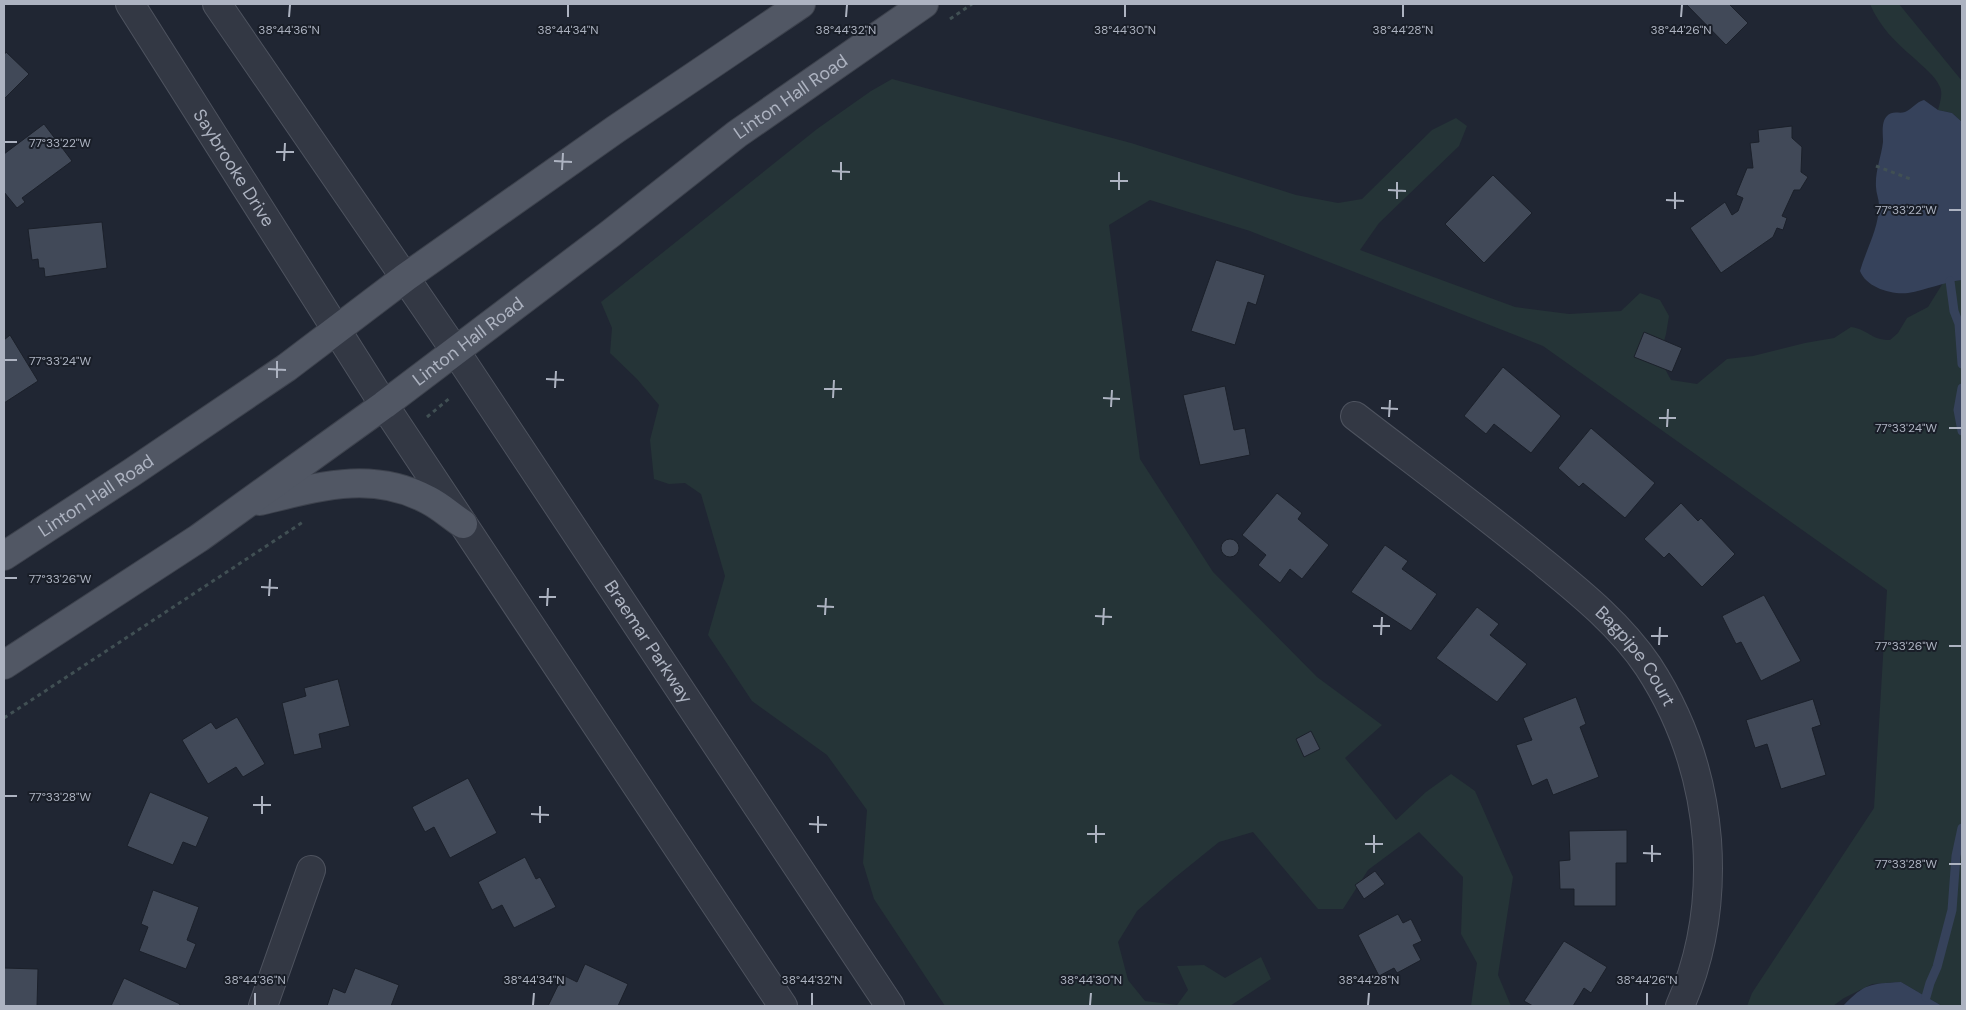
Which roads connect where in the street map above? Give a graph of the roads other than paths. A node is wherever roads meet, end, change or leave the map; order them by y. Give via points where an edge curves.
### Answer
1 (130, 4) edge
2 (217, 4) edge
3 (801, 4) edge
4 (924, 4) edge
5 (406, 277) junction
6 (337, 331) junction
7 (456, 352) junction
8 (384, 405) junction
9 (1355, 416) dead end
10 (247, 504) junction
11 (463, 524) junction
12 (4, 556) edge
13 (4, 665) edge
14 (312, 870) dead end
15 (263, 1006) edge
16 (783, 1006) edge
17 (890, 1006) edge
18 (1680, 1006) edge

1 - 6 street, Saybrooke Drive
2 - 5 street
3 - 5 main road, Linton Hall Road
4 - 7 main road, Linton Hall Road via 737,134
5 - 6 main road, Linton Hall Road
5 - 7 street, Braemar Parkway
6 - 8 street
6 - 12 main road, Linton Hall Road via 148,462
7 - 8 main road, Linton Hall Road
7 - 17 street, Braemar Parkway
8 - 10 main road, Linton Hall Road
8 - 11 street
9 - 18 street, Bagpipe Court via 1488,517 1617,627 1648,666 1672,709 1694,764 1704,812 1708,861 1700,950
10 - 11 main road via 324,485 365,483 411,492 429,500
10 - 13 main road, Linton Hall Road
11 - 16 street
14 - 15 street

